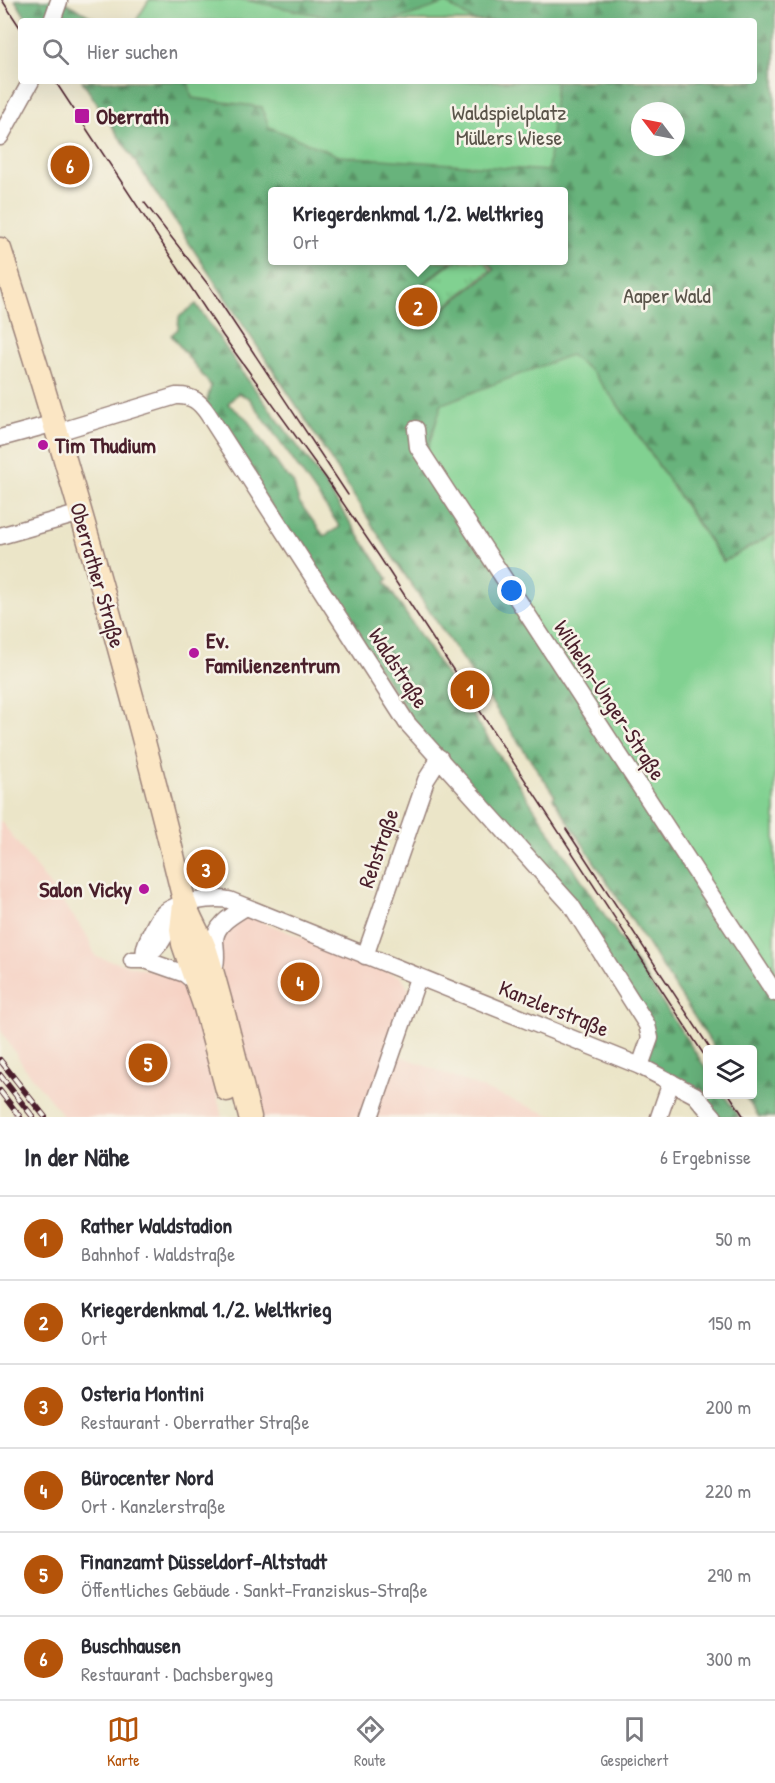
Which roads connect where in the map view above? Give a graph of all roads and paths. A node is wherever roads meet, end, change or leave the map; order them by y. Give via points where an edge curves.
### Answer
1 (59, 1) edge
2 (53, 18) edge
3 (29, 84) edge
4 (0, 137) edge
5 (0, 249) edge
6 (57, 427) junction
7 (416, 429) dead end
8 (0, 438) edge
9 (81, 513) junction
10 (0, 536) edge
11 (440, 758) junction
12 (184, 903) junction
13 (246, 908) junction
14 (365, 956) junction
15 (205, 978) junction
16 (418, 978) junction
17 (775, 993) edge
18 (640, 1066) junction
19 (671, 1082) junction
20 (236, 1103) edge
21 (250, 1117) edge
22 (370, 1117) edge
23 (659, 1117) edge
24 (714, 1117) edge

1 - 2 street
3 - 4 street
5 - 6 main road, Oberrather Straße
6 - 8 street, Waldstraße
6 - 9 main road, Oberrather Straße
6 - 11 street, Waldstraße via 176,396 198,401 408,723
7 - 17 street, Wilhelm-Unger-Straße via 418,447
9 - 10 street
9 - 12 main road, Oberrather Straße via 153,770
11 - 14 street, Rehstraße via 426,780
11 - 18 street, Waldstraße via 571,905 647,1025 650,1038
12 - 13 street, Kanzlerstraße via 221,898
12 - 15 main road, Oberrather Straße via 199,932
12 - 15 street via 161,942 139,960
13 - 14 street, Kanzlerstraße
13 - 15 street via 217,932 217,958
14 - 16 street, Kanzlerstraße
15 - 20 main road, Oberrather Straße
16 - 18 street, Kanzlerstraße
16 - 22 street
18 - 19 street, Kanzlerstraße
19 - 23 street
19 - 24 street, Kanzlerstraße via 695,1095
20 - 21 main road, Oberrather Straße

